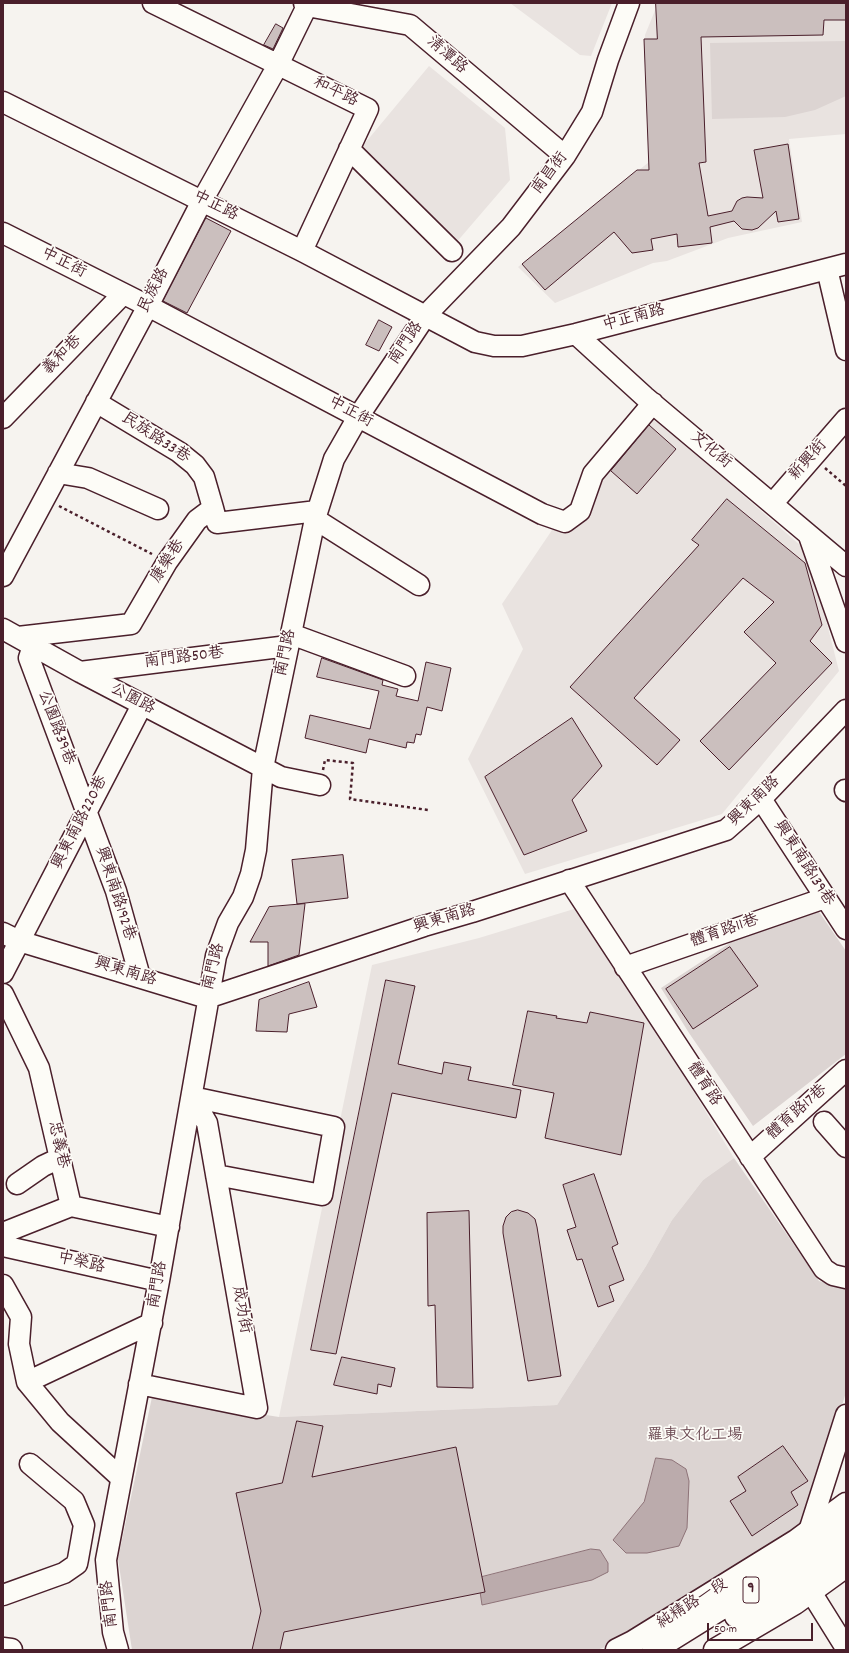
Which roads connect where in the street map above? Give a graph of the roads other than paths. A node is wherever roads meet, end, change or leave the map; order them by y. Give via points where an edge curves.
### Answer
1 (153, 3) edge
2 (629, 3) edge
3 (306, 4) edge
4 (278, 66) junction
5 (3, 102) edge
6 (349, 148) junction
7 (565, 156) junction
8 (202, 201) junction
9 (3, 233) edge
10 (302, 251) junction
11 (452, 251) dead end
12 (837, 267) edge
13 (123, 294) junction
14 (148, 306) junction
15 (426, 315) junction
16 (576, 334) junction
17 (846, 350) edge
18 (96, 402) junction
19 (653, 403) junction
20 (358, 417) junction
21 (3, 418) edge
22 (846, 419) edge
23 (58, 473) junction
24 (772, 503) junction
25 (213, 508) junction
26 (158, 509) dead end
27 (316, 515) junction
28 (809, 536) junction
29 (845, 563) edge
30 (3, 576) edge
31 (419, 585) dead end
32 (18, 637) edge
33 (290, 640) junction
34 (846, 642) edge
35 (80, 672) junction
36 (405, 676) dead end
37 (142, 705) junction
38 (846, 710) edge
39 (263, 768) junction
40 (320, 785) road end
41 (761, 799) junction
42 (87, 811) junction
43 (569, 880) junction
44 (825, 898) junction
45 (846, 929) edge
46 (11, 937) edge
47 (625, 967) junction
48 (3, 973) edge
49 (140, 977) junction
50 (3, 994) edge
51 (207, 998) junction
52 (846, 1070) edge
53 (192, 1097) junction
54 (824, 1122) dead end
55 (846, 1147) edge
56 (750, 1157) junction
57 (60, 1158) junction
58 (216, 1175) junction
59 (17, 1184) dead end
60 (71, 1206) junction
61 (169, 1227) junction
62 (3, 1233) edge
63 (3, 1246) edge
64 (846, 1278) edge
65 (160, 1281) junction
66 (3, 1285) edge
67 (152, 1323) junction
68 (28, 1382) junction
69 (139, 1384) junction
70 (846, 1415) edge
71 (30, 1464) dead end
72 (121, 1478) junction
73 (846, 1504) edge
74 (846, 1525) edge
75 (809, 1531) junction
76 (846, 1547) edge
77 (78, 1559) junction
78 (106, 1560) junction
79 (846, 1566) edge
80 (811, 1592) junction
81 (3, 1595) edge
82 (842, 1646) edge
83 (3, 1649) edge
84 (11, 1650) edge
85 (118, 1650) edge
86 (617, 1650) edge
87 (654, 1650) edge
88 (680, 1650) edge
89 (715, 1650) edge

1 - 4 street, 和平路
2 - 7 street, 南昌街 via 592,112
3 - 4 street, 民族路
3 - 7 street, 清潭路 via 410,25
4 - 6 street, 和平路 via 368,109
4 - 8 street, 民族路
5 - 8 street, 中正路
6 - 10 street
6 - 11 street
7 - 15 street, 南昌街 via 511,227
8 - 10 street, 中正路
8 - 14 street, 民族路
9 - 13 street, 中正街
10 - 15 street, 中正路
12 - 16 street, 中正南路
12 - 17 street
13 - 14 street, 中正街
13 - 21 street, 義和巷
14 - 18 street, 民族路
14 - 20 street, 中正街
15 - 16 street, 中正南路 via 475,342 494,346 522,346
15 - 20 street, 南門路
16 - 19 street, 文化街
18 - 23 street, 民族路
18 - 25 street, 民族路33巷 via 179,452 195,465 204,477
19 - 20 street, 中正街 via 593,474 580,511 565,522 542,514
19 - 24 street, 文化街
20 - 27 street, 南門路 via 334,459
22 - 24 street, 新興街
23 - 26 street via 88,478
23 - 30 street, 民族路
24 - 28 street, 文化街
25 - 27 street via 217,522
25 - 32 street, 康樂巷 via 197,520 167,562 131,624
27 - 31 street
27 - 33 street, 南門路
28 - 29 street, 文化街
28 - 34 street
32 - 35 street, 公園路
32 - 42 street, 公園路39巷
33 - 35 street, 南門路50巷
33 - 36 street
33 - 39 street, 南門路
35 - 37 street, 公園路
37 - 39 street, 公園路
37 - 42 street, 興東南路220巷
38 - 41 street, 興東南路
39 - 40 street, 公園路 via 281,777
39 - 51 street, 南門路 via 256,850 251,874 216,956
41 - 43 street, 興東南路 via 726,830
41 - 44 street, 興東南路139巷
42 - 46 street, 興東南路220巷
42 - 49 street, 興東南路192巷 via 116,891
43 - 47 street, 體育路
43 - 51 street, 興東南路
44 - 45 street, 興東南路139巷
44 - 47 street, 體育路11巷
46 - 48 street, 興東南路220巷
46 - 49 street, 興東南路
47 - 56 street, 體育路
49 - 51 street, 興東南路
50 - 57 street, 忠義巷 via 39,1068
51 - 53 street, 南門路
52 - 56 street, 體育路17巷
53 - 58 street, 成功街 via 207,1123
53 - 58 street via 334,1127 322,1195
53 - 61 street, 南門路
54 - 55 street
56 - 64 street, 體育路 via 824,1269 833,1275
57 - 59 street via 42,1166
57 - 60 street, 忠義巷
58 - 69 street, 成功街 via 257,1408
60 - 61 street
60 - 62 street
61 - 65 street, 南門路
63 - 65 street, 中榮路
65 - 67 street, 南門路
66 - 68 street via 21,1317 19,1344
67 - 68 street
67 - 69 street, 南門路
68 - 72 street via 60,1422
69 - 72 street, 南門路
70 - 75 street
71 - 77 street via 74,1501 84,1525
72 - 78 street, 南門路
73 - 75 main road, 純精路一段 / 9
74 - 87 main road, 純精路一段 / 9 via 794,1563
75 - 86 main road, 純精路一段 / 9
76 - 88 main road, 純精路一段 / 9 via 786,1587
77 - 78 street
77 - 81 street via 77,1564 64,1573
78 - 85 street, 南門路 via 113,1632
79 - 80 main road, 9
80 - 82 street
80 - 89 main road, 9
83 - 84 main road

